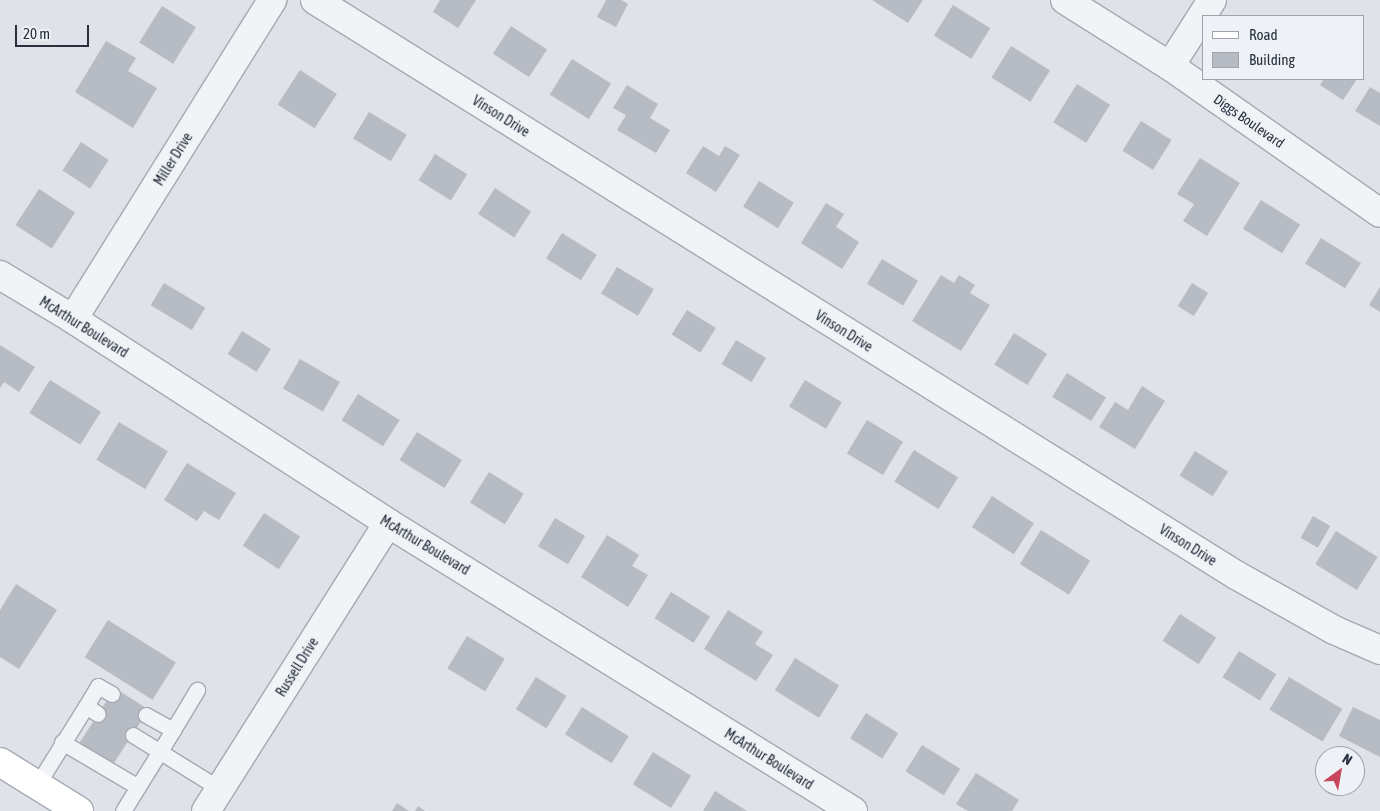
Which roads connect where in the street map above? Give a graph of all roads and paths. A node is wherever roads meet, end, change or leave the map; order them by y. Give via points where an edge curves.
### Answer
1 (272, 0) edge
2 (314, 0) edge
3 (1065, 0) edge
4 (1212, 0) edge
5 (1202, 15) edge
6 (1202, 16) edge
7 (1170, 66) junction
8 (1380, 213) edge
9 (0, 275) edge
10 (73, 319) junction
11 (388, 523) junction
12 (1380, 650) edge
13 (197, 690) dead end
14 (112, 694) dead end
15 (146, 715) dead end
16 (173, 730) junction
17 (133, 736) dead end
18 (62, 742) junction
19 (160, 753) junction
20 (0, 762) edge
21 (37, 785) junction
22 (138, 787) junction
23 (213, 800) edge
24 (79, 811) edge
25 (123, 811) edge
26 (853, 811) edge

1 - 10 street, Miller Drive
2 - 12 street, Vinson Drive via 1236,575 1334,630
3 - 7 street, Diggs Boulevard
4 - 5 street
6 - 7 street
7 - 8 street, Diggs Boulevard
9 - 10 street, McArthur Boulevard
10 - 11 street, McArthur Boulevard
11 - 23 street, Russell Drive
11 - 26 street, McArthur Boulevard
13 - 16 lane
14 - 18 lane via 98,686 92,710
15 - 16 lane
16 - 19 lane
17 - 19 lane
18 - 21 lane
18 - 22 lane
19 - 22 lane
19 - 23 lane
20 - 21 main road
21 - 24 main road
22 - 25 lane

